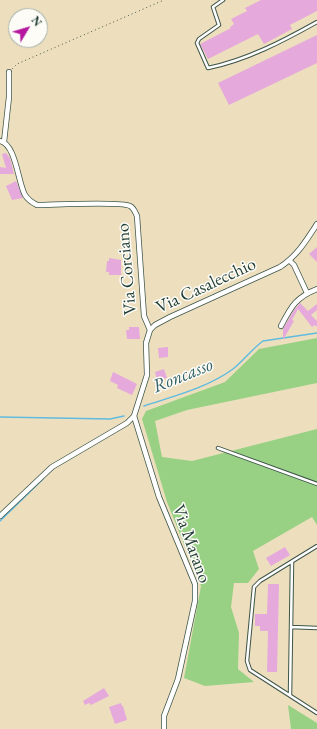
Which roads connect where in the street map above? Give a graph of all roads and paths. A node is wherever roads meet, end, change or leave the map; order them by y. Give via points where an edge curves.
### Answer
1 (164, 0) edge
2 (223, 0) edge
3 (317, 22) edge
4 (9, 72) joint
5 (2, 141) edge
6 (317, 224) edge
7 (290, 261) junction
8 (317, 289) edge
9 (307, 293) junction
10 (281, 326) dead end
11 (150, 330) junction
12 (134, 416) junction
13 (218, 448) dead end
14 (317, 484) edge
15 (0, 516) edge
16 (317, 546) edge
17 (292, 562) junction
18 (291, 627) junction
19 (317, 628) edge
20 (290, 696) junction
21 (317, 713) edge
22 (164, 729) edge

1 - 4 path via 17,64
2 - 3 lane via 213,7 219,25 199,38 197,43 208,68 261,51
4 - 5 street, Via Corciano via 9,98
5 - 11 street, Via Corciano via 7,145 16,166 25,195 37,205 107,204 129,205 134,209 137,216 144,316
6 - 7 street, Via Casalecchio
7 - 9 street
7 - 11 street, Via Casalecchio via 170,316
8 - 9 street
9 - 10 street via 292,306
11 - 12 street, Via Casalecchio via 146,343 147,375
12 - 15 street via 127,423 52,467
12 - 22 street, Via Marano via 160,497 195,584 195,601 179,672 164,716
13 - 14 lane
16 - 17 lane
17 - 18 lane
17 - 20 lane via 254,587 247,660 250,670
18 - 19 lane
18 - 20 lane
20 - 21 lane

